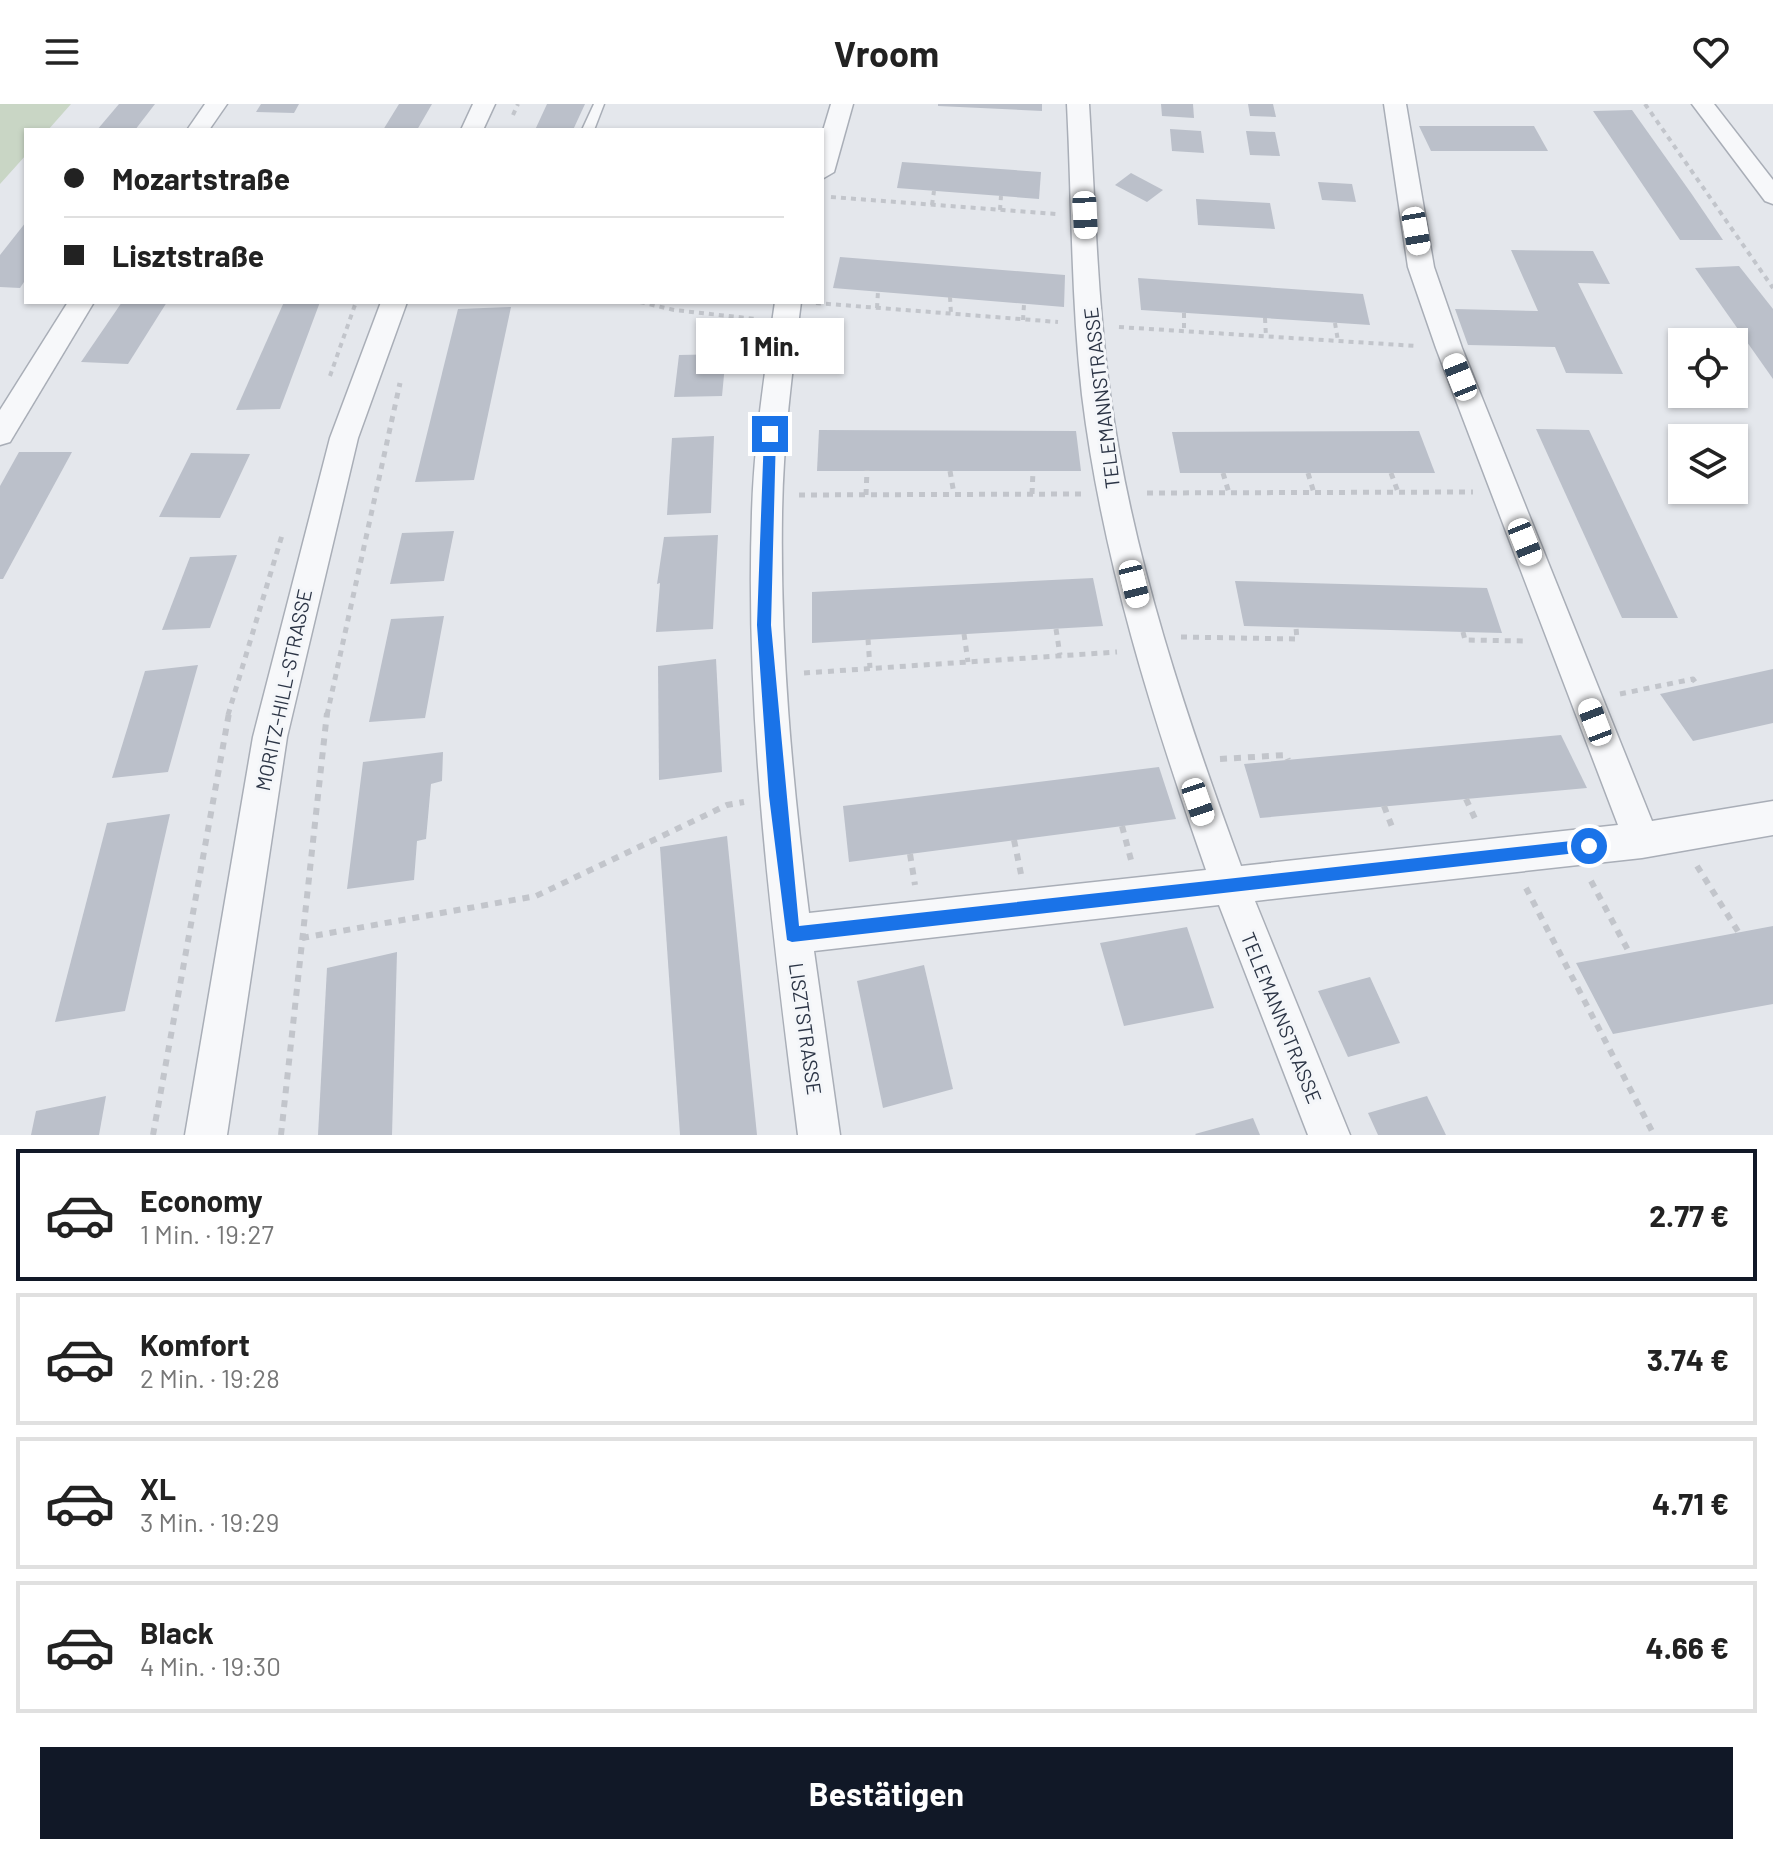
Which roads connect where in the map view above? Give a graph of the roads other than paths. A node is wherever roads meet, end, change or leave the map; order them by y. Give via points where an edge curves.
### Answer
1 (216, 104) edge
2 (484, 104) edge
3 (599, 104) edge
4 (842, 104) edge
5 (1078, 104) edge
6 (1395, 104) edge
7 (1703, 104) edge
8 (199, 128) edge
9 (473, 128) edge
10 (589, 128) edge
11 (824, 165) edge
12 (1773, 196) edge
13 (80, 304) edge
14 (393, 304) edge
15 (787, 312) edge
16 (0, 434) edge
17 (1773, 818) edge
18 (1642, 840) junction
19 (1228, 888) junction
20 (792, 934) junction
21 (206, 1135) edge
22 (819, 1135) edge
23 (1329, 1135) edge

1 - 8 street
2 - 9 street
3 - 10 lane
4 - 11 street
5 - 19 street, TELEMANNSTRASSE via 1101,432 1149,645
6 - 18 street via 1421,267
7 - 12 street
13 - 16 street
14 - 21 street, MORITZ-HILL-STRASSE via 344,438 270,737
15 - 20 street, LISZTSTRASSE via 772,403 764,625
17 - 18 street
18 - 19 street
19 - 20 street
19 - 23 street, TELEMANNSTRASSE
20 - 22 street, LISZTSTRASSE

